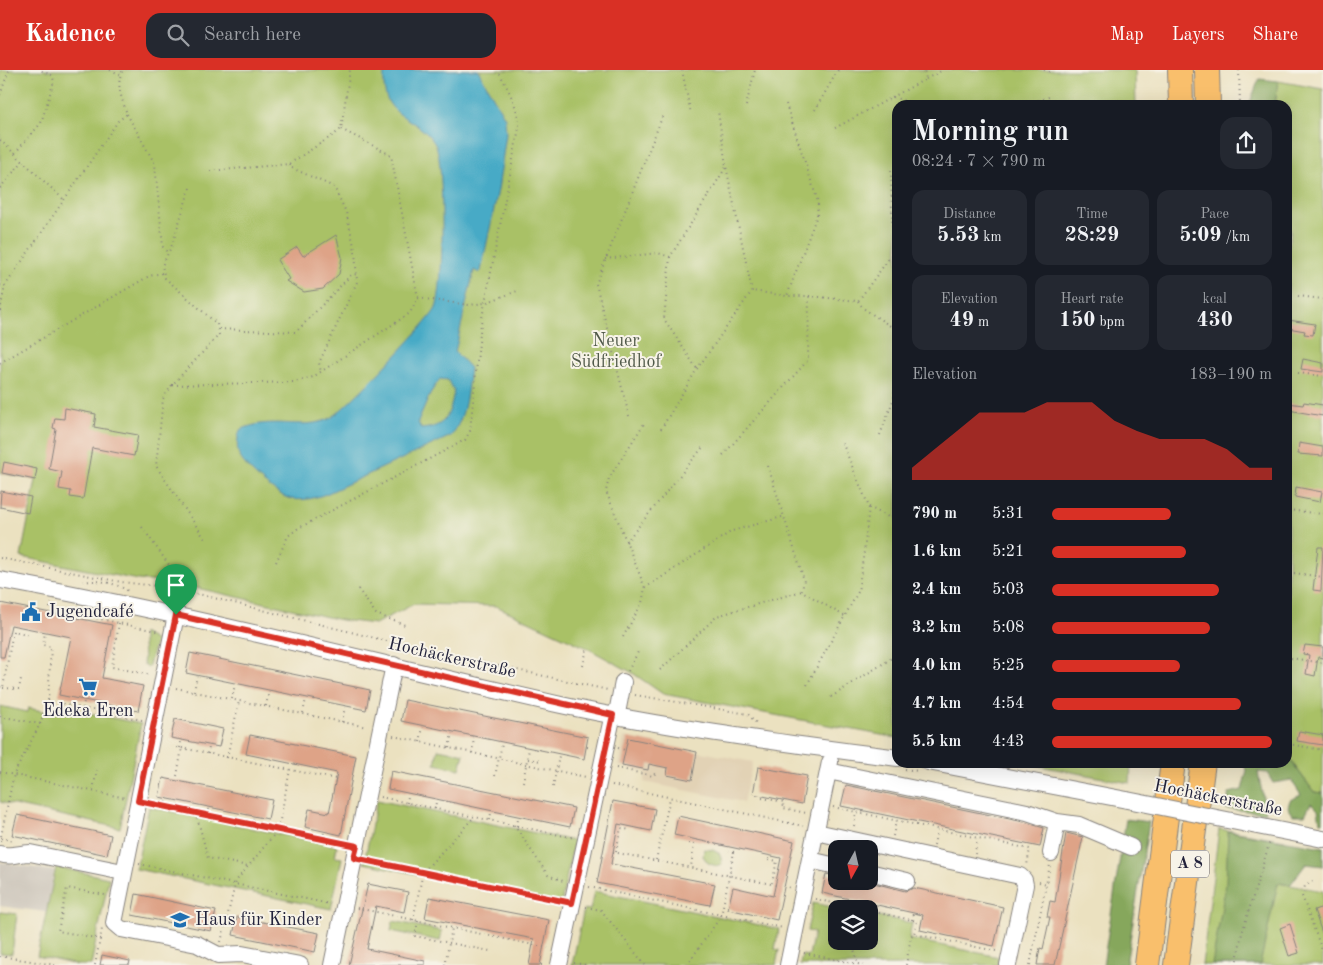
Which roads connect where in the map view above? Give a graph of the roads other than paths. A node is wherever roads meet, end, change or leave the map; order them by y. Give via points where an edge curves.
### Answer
1 (1180, 70) edge
2 (1207, 70) edge
3 (1181, 100) edge
4 (1208, 100) edge
5 (0, 580) edge
6 (176, 615) junction
7 (394, 665) junction
8 (624, 682) road end
9 (613, 715) junction
10 (832, 749) junction
11 (892, 757) edge
12 (959, 768) edge
13 (1172, 768) edge
14 (1202, 768) edge
15 (828, 771) junction
16 (1057, 822) junction
17 (816, 832) junction
18 (1323, 838) edge
19 (1130, 847) dead end
20 (1051, 853) road end
21 (0, 854) edge
22 (810, 860) junction
23 (828, 864) edge
24 (129, 868) junction
25 (878, 874) edge
26 (908, 881) dead end
27 (565, 959) edge
28 (1010, 960) edge
29 (300, 965) edge
30 (332, 965) edge
31 (788, 965) edge
32 (1147, 965) edge
33 (1176, 965) edge

1 - 3 highway
2 - 4 highway
5 - 6 street, Hochäckerstraße
6 - 7 street, Hochäckerstraße
6 - 24 street via 158,680 154,723 131,799
7 - 9 street, Hochäckerstraße
7 - 30 street
8 - 9 street via 618,708
9 - 10 street, Hochäckerstraße
9 - 27 street via 572,903
10 - 11 street, Hochäckerstraße
10 - 15 street
12 - 18 street, Hochäckerstraße, bridge
13 - 32 highway, A 8
14 - 33 highway, A 8
15 - 16 street via 1028,812
15 - 17 street
16 - 19 street via 1079,825
16 - 20 street
17 - 22 street
17 - 28 street via 1020,876 1025,885
21 - 24 street via 15,857 30,853
22 - 23 street
22 - 31 street
24 - 29 street via 109,922 121,929 197,944 218,955 242,954
25 - 26 street

